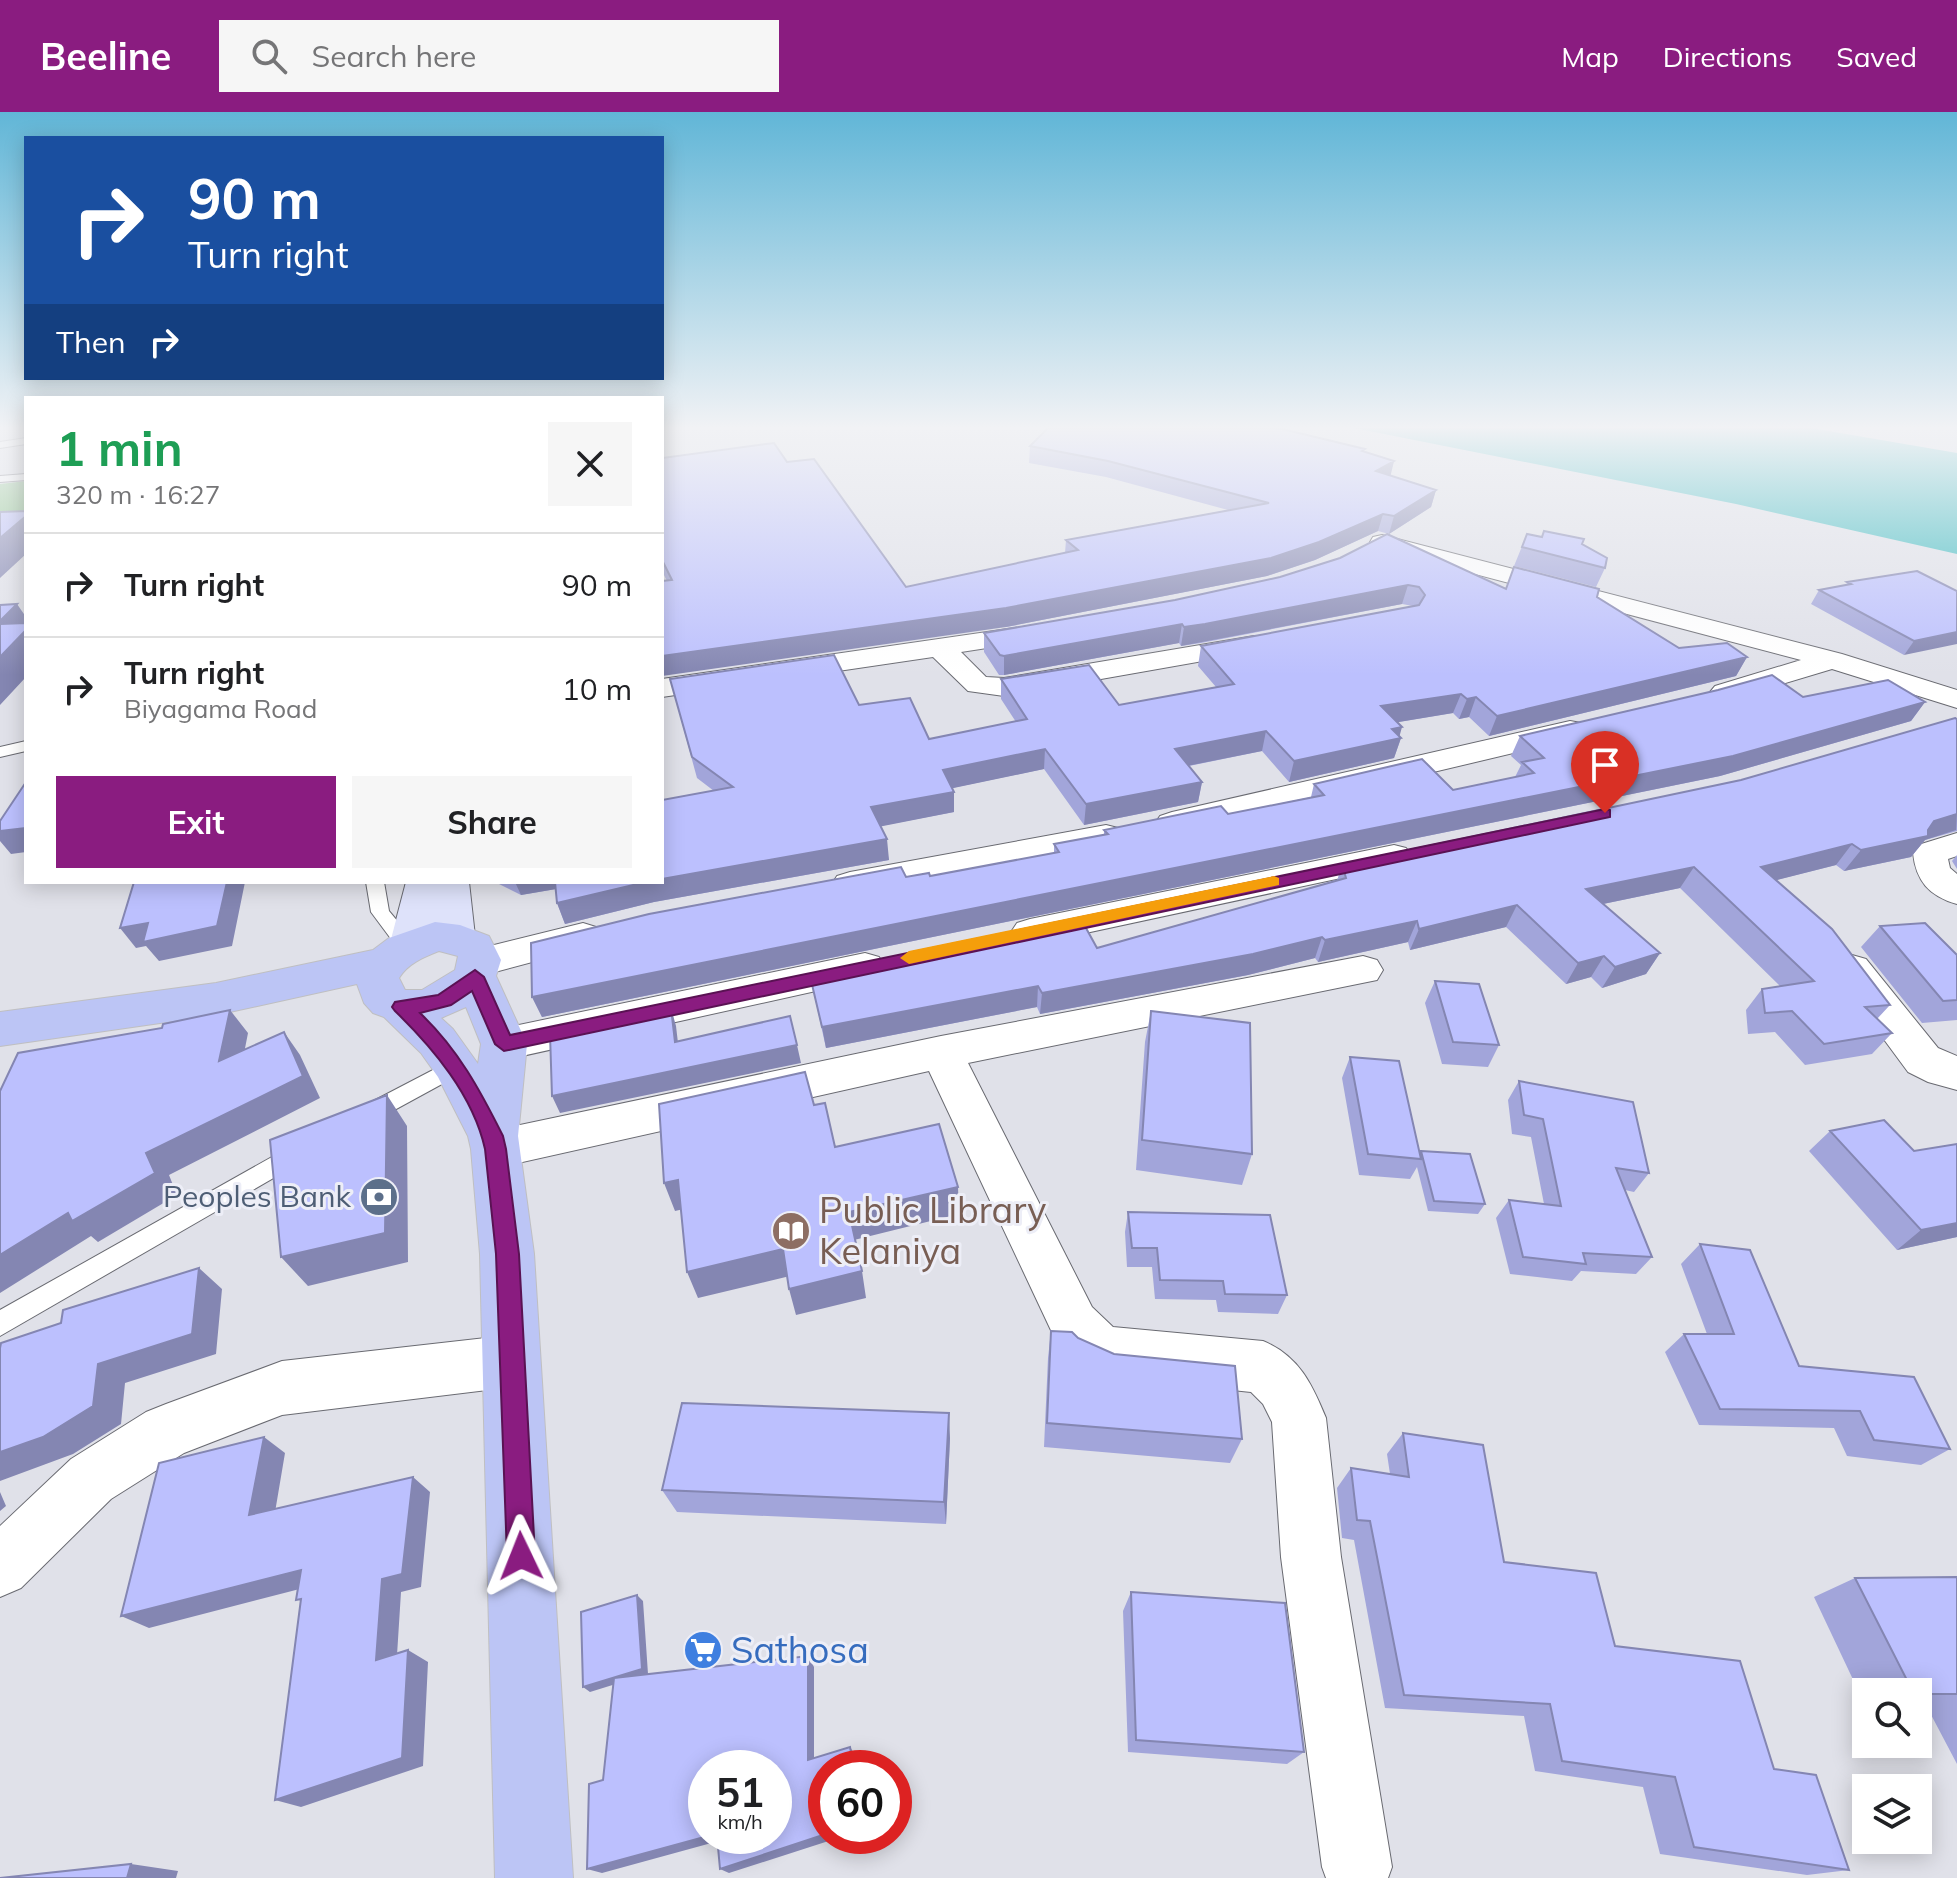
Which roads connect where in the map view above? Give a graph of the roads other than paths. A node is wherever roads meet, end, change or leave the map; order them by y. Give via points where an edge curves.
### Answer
1 (1352, 555) edge
2 (1067, 627) edge
3 (1279, 639) edge
4 (940, 648) junction
5 (1832, 660) junction
6 (664, 688) edge
7 (1957, 699) edge
8 (1691, 701) edge
9 (1597, 723) edge
10 (24, 746) edge
11 (0, 752) edge
12 (1957, 844) edge
13 (1422, 851) edge
14 (375, 884) edge
15 (425, 884) edge
16 (450, 884) edge
17 (826, 889) edge
18 (1957, 892) edge
19 (611, 929) edge
20 (991, 940) edge
21 (1836, 948) edge
22 (470, 958) junction
23 (899, 960) edge
24 (1363, 970) dead end
25 (398, 972) junction
26 (0, 1029) edge
27 (504, 1044) junction
28 (941, 1052) junction
29 (456, 1066) junction
30 (1957, 1073) edge
31 (353, 1122) edge
32 (494, 1142) junction
33 (314, 1143) edge
34 (0, 1324) edge
35 (512, 1361) junction
36 (0, 1567) edge
37 (1357, 1867) dead end
38 (534, 1878) edge

1 - 5 street via 1379,541
2 - 4 street
3 - 4 street via 1004,687 978,685
4 - 6 street
5 - 7 street
5 - 8 street
9 - 17 street via 1138,830
10 - 11 lane
12 - 18 street via 1930,853 1933,873
13 - 20 street
14 - 25 lane
15 - 25 street
16 - 22 street
19 - 22 street
21 - 30 street via 1923,1060
22 - 25 main road via 435,936
22 - 25 main road via 464,989 422,1006
22 - 27 main road
23 - 27 street
24 - 28 street
25 - 26 main road
25 - 29 main road
27 - 32 main road
28 - 32 street
28 - 37 street via 1074,1324 1093,1344 1109,1352 1263,1367 1282,1385 1299,1418 1311,1557
29 - 31 lane
29 - 32 main road
32 - 35 main road
33 - 34 lane
35 - 36 street via 282,1388 166,1432 91,1479
35 - 38 main road

